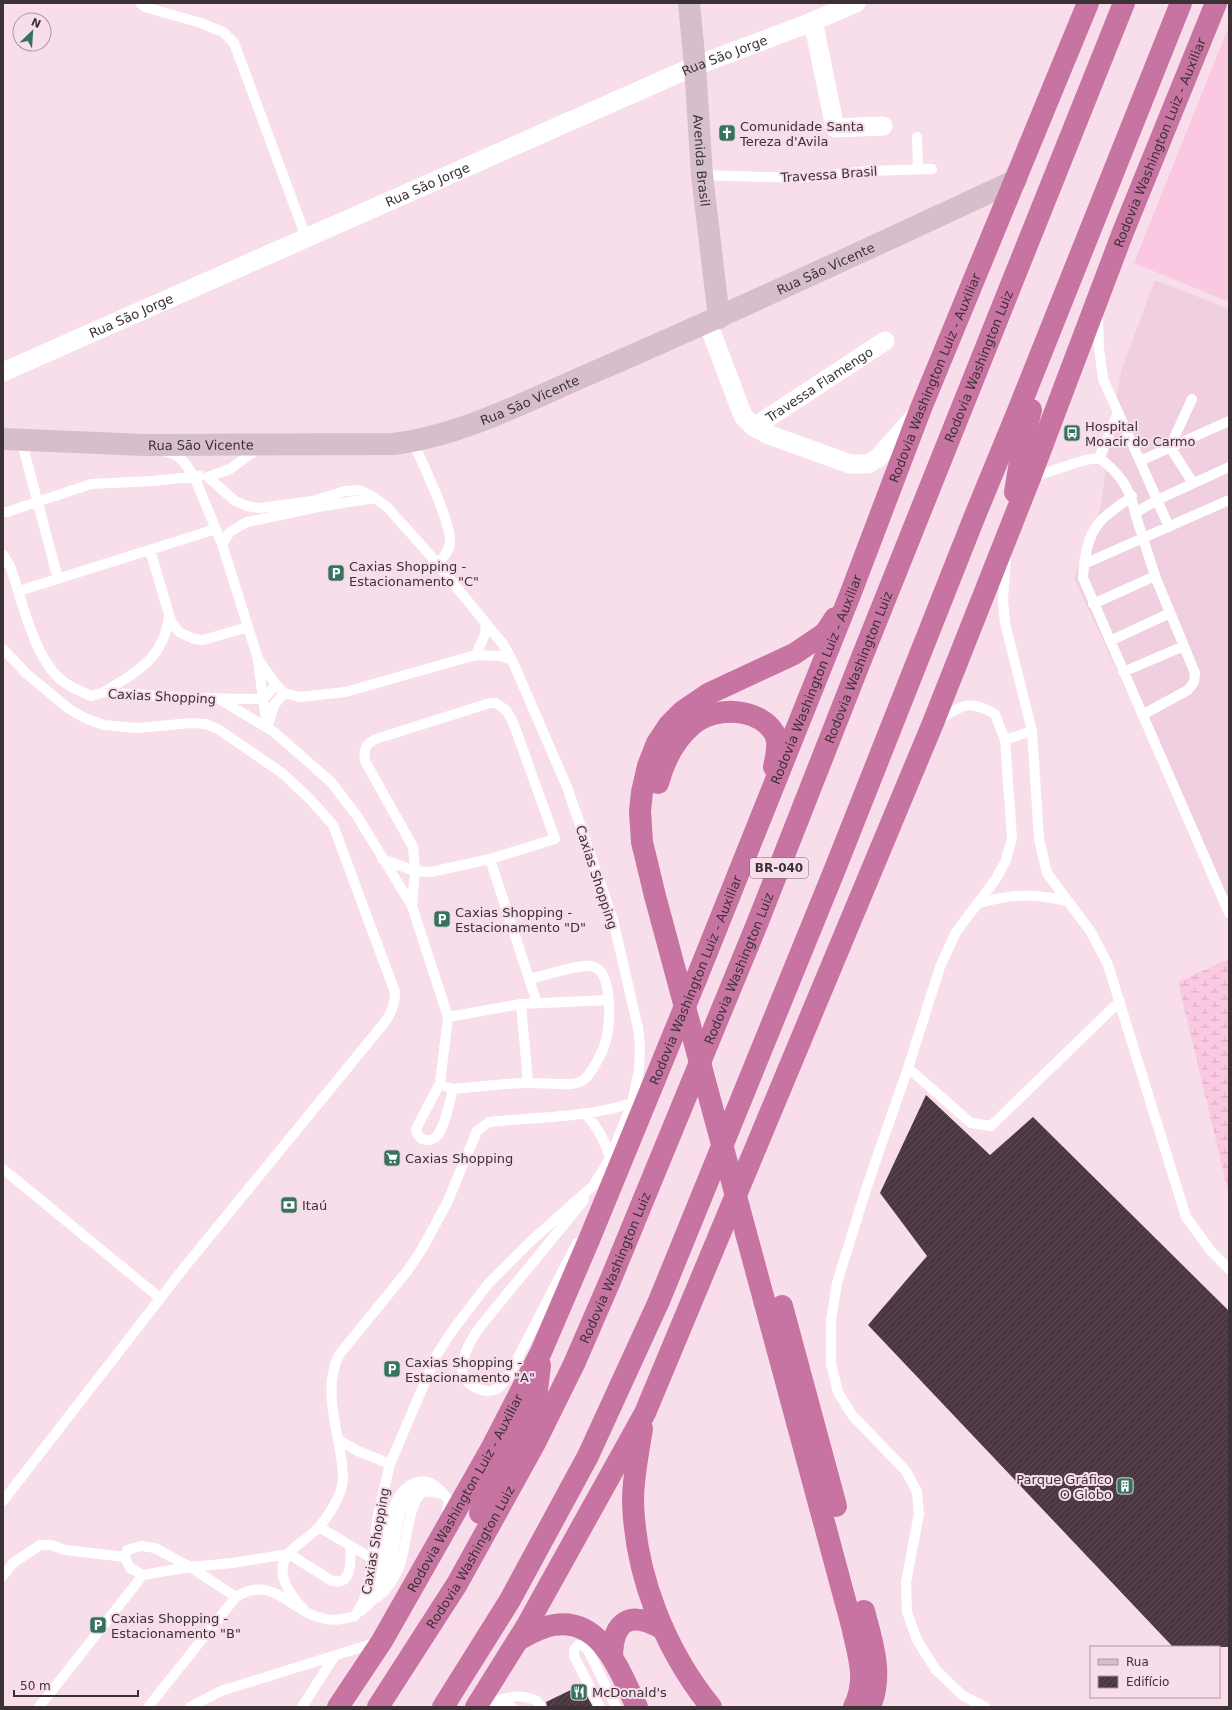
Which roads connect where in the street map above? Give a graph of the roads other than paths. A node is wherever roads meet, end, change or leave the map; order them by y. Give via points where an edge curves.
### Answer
1 (140, 3) edge
2 (689, 3) edge
3 (856, 3) edge
4 (1088, 3) edge
5 (1124, 3) edge
6 (1181, 3) edge
7 (1216, 3) edge
8 (812, 21) junction
9 (695, 66) junction
10 (883, 126) dead end
11 (917, 137) dead end
12 (918, 169) junction
13 (932, 169) dead end
14 (702, 175) junction
15 (1016, 180) junction
16 (306, 237) junction
17 (1098, 297) junction
18 (1063, 300) junction
19 (714, 320) junction
20 (885, 341) dead end
21 (3, 372) edge
22 (1192, 399) dead end
23 (921, 408) junction
24 (1118, 413) junction
25 (1229, 421) edge
26 (754, 427) junction
27 (12, 439) edge
28 (412, 442) junction
29 (145, 445) junction
30 (262, 445) junction
31 (1170, 447) junction
32 (1099, 458) junction
33 (1140, 462) junction
34 (1229, 467) edge
35 (194, 476) junction
36 (208, 477) junction
37 (1030, 478) junction
38 (1193, 483) junction
39 (359, 490) junction
40 (1132, 496) junction
41 (375, 498) junction
42 (1157, 500) junction
43 (1229, 500) edge
44 (362, 501) junction
45 (36, 502) junction
46 (284, 509) junction
47 (3, 512) edge
48 (1135, 513) junction
49 (1169, 527) junction
50 (216, 529) junction
51 (1008, 532) junction
52 (1142, 538) junction
53 (222, 544) junction
54 (150, 550) junction
55 (3, 555) edge
56 (438, 564) junction
57 (1084, 564) junction
58 (1155, 576) junction
59 (58, 579) junction
60 (19, 591) junction
61 (850, 596) junction
62 (1093, 604) junction
63 (169, 612) junction
64 (1170, 613) junction
65 (486, 624) junction
66 (248, 627) junction
67 (1110, 641) junction
68 (1184, 646) junction
69 (3, 649) edge
70 (476, 655) junction
71 (258, 659) junction
72 (512, 660) junction
73 (1123, 672) junction
74 (276, 685) junction
75 (104, 692) junction
76 (284, 693) junction
77 (220, 699) junction
78 (263, 699) junction
79 (1142, 714) junction
80 (933, 723) junction
81 (267, 728) junction
82 (1032, 731) junction
83 (1005, 740) junction
84 (768, 797) junction
85 (382, 859) junction
86 (490, 859) junction
87 (415, 871) junction
88 (659, 892) junction
89 (1066, 901) junction
90 (979, 903) junction
91 (412, 906) junction
92 (1229, 913) edge
93 (529, 979) junction
94 (609, 1000) junction
95 (1120, 1001) junction
96 (537, 1003) junction
97 (521, 1004) junction
98 (448, 1017) junction
99 (908, 1068) junction
100 (528, 1083) junction
101 (440, 1084) junction
102 (453, 1089) junction
103 (632, 1103) junction
104 (585, 1113) junction
105 (630, 1138) junction
106 (610, 1158) junction
107 (3, 1169) edge
108 (579, 1203) junction
109 (1229, 1269) edge
110 (160, 1298) junction
111 (541, 1352) junction
112 (793, 1374) junction
113 (645, 1412) junction
114 (338, 1440) junction
115 (390, 1464) junction
116 (444, 1494) junction
117 (3, 1501) edge
118 (319, 1527) junction
119 (437, 1544) junction
120 (351, 1546) junction
121 (289, 1554) junction
122 (125, 1557) junction
123 (373, 1559) junction
124 (190, 1567) junction
125 (143, 1575) junction
126 (3, 1576) edge
127 (236, 1597) junction
128 (370, 1603) junction
129 (306, 1612) junction
130 (355, 1616) junction
131 (663, 1629) junction
132 (518, 1640) junction
133 (382, 1641) junction
134 (334, 1657) junction
135 (612, 1657) junction
136 (698, 1698) edge
137 (39, 1707) edge
138 (148, 1707) edge
139 (190, 1707) edge
140 (302, 1707) edge
141 (338, 1707) edge
142 (373, 1707) edge
143 (378, 1707) edge
144 (443, 1707) edge
145 (476, 1707) edge
146 (512, 1707) edge
147 (540, 1707) edge
148 (600, 1707) edge
149 (616, 1707) edge
150 (637, 1707) edge
151 (711, 1707) edge
152 (854, 1707) edge
153 (870, 1707) edge
154 (985, 1707) edge

1 - 16 lane via 145,7 202,23 223,32 234,43
2 - 9 main road, Avenida Brasil
3 - 8 street, Rua São Jorge
4 - 15 highway, Rodovia Washington Luiz - Auxiliar
5 - 143 highway, Rodovia Washington Luiz / BR-040 via 757,924 610,1282 535,1443 457,1584
6 - 18 highway
7 - 17 highway, Rodovia Washington Luiz - Auxiliar
8 - 9 street, Rua São Jorge
8 - 10 street via 835,128
9 - 14 main road, Avenida Brasil
9 - 16 street, Rua São Jorge
11 - 12 lane
12 - 13 lane, Travessa Brasil
12 - 14 lane, Travessa Brasil via 792,179
14 - 19 main road, Avenida Brasil
15 - 19 main road, Rua Sāo Vicente
15 - 23 highway, Rodovia Washington Luiz - Auxiliar
16 - 21 street, Rua São Jorge
17 - 24 lane via 1100,365 1103,379
17 - 37 highway, Rodovia Washington Luiz - Auxiliar
18 - 51 highway via 1024,437
18 - 144 highway via 659,1301 588,1456 510,1600
19 - 26 street, Avenida Brasil via 743,416
19 - 28 main road, Rua Sāo Vicente via 460,429
20 - 26 street, Travessa Flamengo
22 - 31 lane
23 - 26 street via 878,458 868,464 850,464 784,441
23 - 61 highway, Rodovia Washington Luiz - Auxiliar
24 - 32 lane
24 - 33 lane
25 - 31 lane
27 - 29 main road, Rua Sāo Vicente
27 - 45 lane
28 - 30 main road, Rua Sāo Vicente
28 - 56 lane via 428,475 450,533 450,548
29 - 30 main road, Rua Sāo Vicente
29 - 35 lane via 176,455
30 - 36 lane via 230,469
31 - 33 lane
31 - 38 lane
32 - 37 lane
32 - 40 lane via 1113,468
33 - 42 lane
34 - 38 lane
35 - 36 lane
35 - 45 lane via 91,484
35 - 50 lane
36 - 46 lane via 226,494 247,506
37 - 51 highway, Rodovia Washington Luiz - Auxiliar
38 - 42 lane
39 - 41 lane, Caxias Shopping
39 - 44 lane
39 - 46 lane via 345,491
40 - 48 lane
40 - 57 lane via 1098,524
41 - 44 lane
41 - 56 lane, Caxias Shopping via 388,508
42 - 48 lane
42 - 49 lane
43 - 49 lane
44 - 46 lane
45 - 47 lane
45 - 59 lane
46 - 53 lane via 237,527
48 - 52 lane
49 - 52 lane
50 - 53 lane
50 - 54 lane
51 - 80 highway, Rodovia Washington Luiz - Auxiliar
51 - 82 lane via 1003,600 1005,623
52 - 57 lane
52 - 58 lane
53 - 66 lane
54 - 59 lane
54 - 63 lane
55 - 60 lane, Caxias Shopping
56 - 65 lane, Caxias Shopping
57 - 62 lane via 1083,578
58 - 62 lane
58 - 64 lane
59 - 60 lane
60 - 75 lane, Caxias Shopping via 36,644 55,674 63,682 91,696
61 - 84 highway, Rodovia Washington Luiz - Auxiliar
61 - 88 highway via 825,633 794,654 708,694 683,711 657,743 648,766 640,811 642,842
62 - 67 lane
63 - 66 lane via 175,628 194,639 203,640
63 - 75 lane via 165,633 154,655 137,672
64 - 67 lane
64 - 68 lane
65 - 70 lane via 485,634
65 - 72 lane, Caxias Shopping via 503,644
66 - 71 lane
67 - 73 lane
68 - 73 lane
68 - 79 lane via 1195,673 1194,682 1188,690
69 - 110 lane via 27,674 69,709 88,719 104,725 138,728 206,724 218,729 282,774 309,798 333,825 394,987 395,1002 385,1022
70 - 72 lane via 501,656
70 - 76 lane via 345,692 300,697
71 - 74 lane
71 - 78 lane
72 - 103 lane, Caxias Shopping via 567,787 613,920 638,1028 639,1070
73 - 79 lane
74 - 76 lane
74 - 78 lane
75 - 77 lane, Caxias Shopping
76 - 81 lane via 274,705
77 - 78 lane, Caxias Shopping
77 - 81 lane
78 - 81 lane
79 - 92 lane
80 - 83 lane via 963,705 980,706 995,714
80 - 113 highway, Rodovia Washington Luiz - Auxiliar
81 - 85 lane via 331,782 357,816
82 - 83 lane
82 - 89 lane via 1039,839 1047,873
83 - 90 lane via 1012,838 1006,860
84 - 88 highway via 778,749 776,735 768,726 749,715 728,711 710,714 694,724 678,739 663,764 655,791 653,816
84 - 105 highway, Rodovia Washington Luiz - Auxiliar
85 - 87 lane
85 - 91 lane
86 - 87 lane via 437,871
86 - 87 lane via 555,839 518,736 506,710 496,703 371,741 366,747 365,761 413,848
86 - 93 lane
87 - 91 lane
88 - 112 highway
89 - 90 lane via 1038,895 1005,896
89 - 95 lane via 1091,932 1108,966
90 - 99 lane via 956,932 940,966
91 - 98 lane
93 - 94 lane via 592,966 601,971 605,979
93 - 96 lane
94 - 96 lane
94 - 100 lane via 607,1036 592,1070 586,1077 580,1082 570,1084
95 - 99 lane via 991,1126 971,1123
95 - 109 lane via 1186,1217 1211,1251
96 - 97 lane
97 - 98 lane
97 - 100 lane
98 - 101 lane
99 - 154 lane via 867,1186 837,1284 831,1320 831,1364 838,1392 852,1415 906,1472 917,1492 919,1514 906,1582 907,1612 917,1640 936,1670 962,1695
100 - 102 lane
101 - 102 lane
101 - 102 lane via 416,1129 422,1139 434,1139 440,1132
103 - 104 lane via 610,1110
103 - 106 lane, Caxias Shopping
104 - 106 lane via 601,1133
104 - 114 lane via 489,1122 477,1131 447,1203 430,1236 408,1270 339,1355 332,1368 332,1398
105 - 108 lane, Caxias Shopping via 507,1379 498,1388 488,1391 477,1388 465,1379 462,1369 463,1358 470,1343 479,1328
105 - 111 highway, Rodovia Washington Luiz - Auxiliar via 590,1240
106 - 108 lane, Caxias Shopping
107 - 110 lane
108 - 115 lane, Caxias Shopping via 509,1262 488,1284 452,1331 436,1356
110 - 117 lane
111 - 119 highway, Rodovia Washington Luiz - Auxiliar via 491,1449
111 - 142 highway via 535,1407 461,1549
112 - 152 highway via 860,1661 861,1689
112 - 153 highway via 875,1659 876,1685
113 - 131 highway via 636,1463 633,1501 643,1573
113 - 132 highway, Rodovia Washington Luiz - Auxiliar
114 - 115 lane via 358,1452
114 - 118 lane via 343,1477 341,1488 332,1509
115 - 123 lane, Caxias Shopping via 378,1515
116 - 119 lane via 449,1501 446,1521
116 - 128 lane via 431,1491 419,1496 412,1511 397,1571 387,1588
116 - 128 lane, Caxias Shopping via 431,1484 421,1481 403,1490 390,1521 378,1592
118 - 120 lane
118 - 121 lane
119 - 133 highway, Rodovia Washington Luiz - Auxiliar
120 - 121 lane via 348,1575 339,1583
120 - 123 lane
121 - 124 lane
121 - 129 lane via 283,1570 285,1583 292,1597
122 - 124 lane via 127,1550 141,1546 156,1548
122 - 125 lane via 130,1568
122 - 126 lane via 40,1545 13,1563
123 - 130 lane, Caxias Shopping via 368,1588
124 - 125 lane
124 - 127 lane
125 - 137 lane
127 - 129 lane via 255,1590 269,1590
127 - 138 lane
128 - 130 lane, Caxias Shopping
129 - 130 lane via 324,1619 340,1620
131 - 135 highway via 643,1620 626,1621 618,1627 614,1636
131 - 136 highway
132 - 135 highway via 554,1625 577,1626 597,1638
132 - 145 highway, Rodovia Washington Luiz - Auxiliar
133 - 134 lane
133 - 141 highway, Rodovia Washington Luiz - Auxiliar
134 - 139 lane via 221,1691
134 - 140 lane
135 - 150 highway
136 - 151 highway
145 - 146 lane
145 - 147 lane via 517,1695 528,1696 537,1701
148 - 149 lane via 574,1656 574,1650 578,1645 583,1645 588,1650

